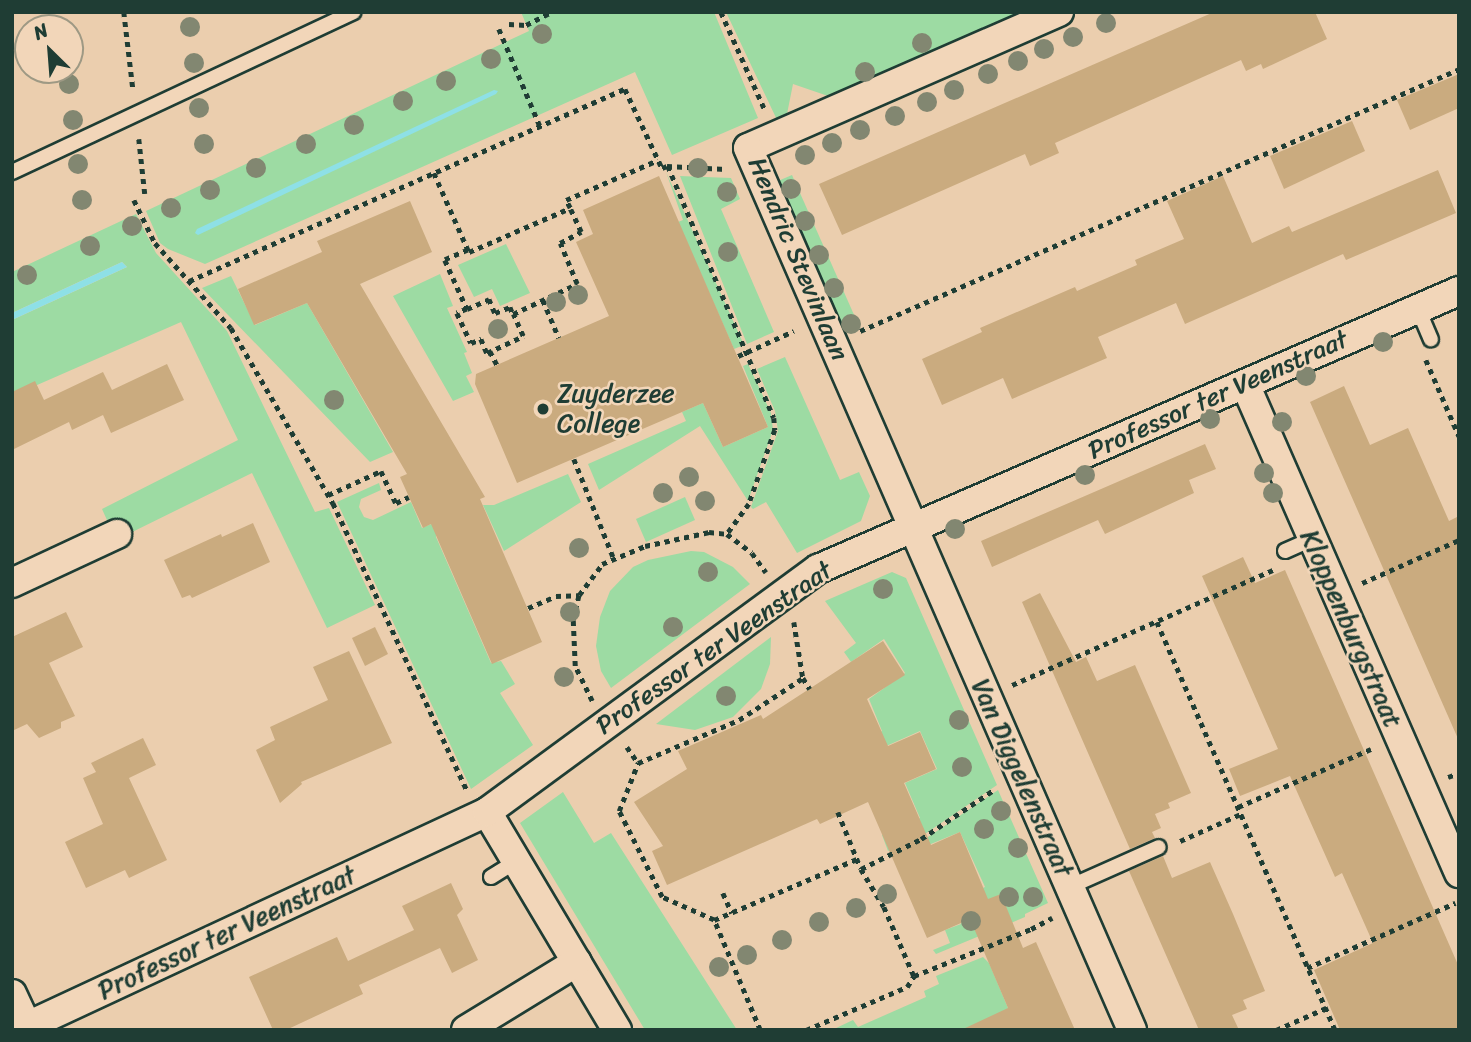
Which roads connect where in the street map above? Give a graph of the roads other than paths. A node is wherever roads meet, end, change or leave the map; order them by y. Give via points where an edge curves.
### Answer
1 (353, 12) edge
2 (1059, 12) edge
3 (335, 16) edge
4 (12, 172) edge
5 (1459, 290) edge
6 (1418, 309) junction
7 (1431, 339) dead end
8 (1245, 384) junction
9 (912, 527) junction
10 (117, 534) dead end
11 (1312, 539) junction
12 (1285, 551) dead end
13 (12, 583) edge
14 (479, 804) junction
15 (1159, 847) road end
16 (512, 853) junction
17 (1459, 873) edge
18 (491, 877) dead end
19 (1069, 887) junction
20 (577, 962) junction
21 (12, 994) edge
22 (25, 1028) edge
23 (466, 1030) edge
24 (617, 1030) edge
25 (1132, 1030) edge

1 - 3 lane
2 - 9 street, Hendric Stevinlaan via 748,148
3 - 4 lane
5 - 6 street, Professor ter Veenstraat
6 - 7 lane
6 - 8 street, Professor ter Veenstraat
8 - 9 street, Professor ter Veenstraat
8 - 11 street, Kloppenburgstraat
9 - 14 street, Professor ter Veenstraat via 802,579
9 - 19 street, Van Diggelenstraat
10 - 13 street
11 - 12 lane
11 - 17 street, Kloppenburgstraat
14 - 16 street
14 - 22 street, Professor ter Veenstraat
15 - 19 lane
16 - 18 lane
16 - 20 street
19 - 25 street, Van Diggelenstraat
20 - 23 street
20 - 24 street
21 - 22 street

